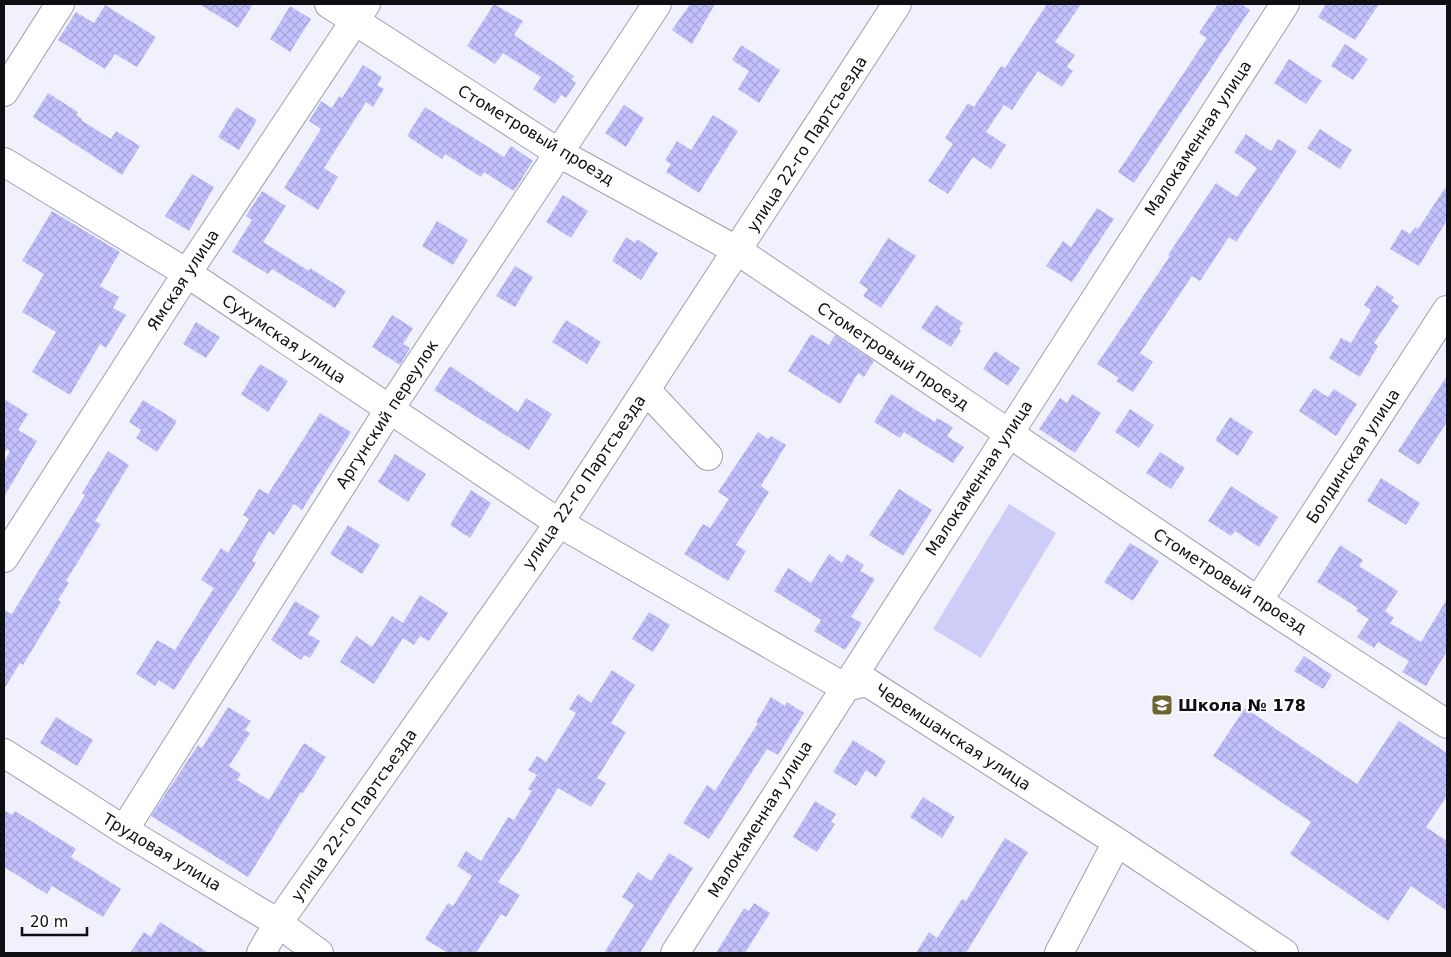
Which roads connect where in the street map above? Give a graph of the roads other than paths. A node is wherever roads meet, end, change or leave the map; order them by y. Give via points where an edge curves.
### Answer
1 (60, 4) edge
2 (330, 4) edge
3 (657, 4) edge
4 (897, 4) edge
5 (1284, 4) edge
6 (361, 12) edge
7 (4, 92) edge
8 (559, 153) junction
9 (4, 162) edge
10 (738, 251) junction
11 (187, 273) junction
12 (1447, 310) edge
13 (646, 390) junction
14 (389, 410) junction
15 (1008, 434) junction
16 (708, 456) dead end
17 (559, 523) junction
18 (4, 558) edge
19 (1258, 601) junction
20 (844, 687) junction
21 (1445, 718) edge
22 (4, 753) edge
23 (124, 830) junction
24 (1117, 842) junction
25 (278, 923) junction
26 (261, 953) edge
27 (319, 953) edge
28 (675, 953) edge
29 (1059, 953) edge
30 (1284, 953) edge

1 - 7 street
2 - 6 street, Стометровый проезд
3 - 8 street, Аргунский переулок
4 - 10 street, улица 22-го Партсъезда
5 - 15 street, Малокаменная улица
6 - 8 street, Стометровый проезд
6 - 11 street, Ямская улица
8 - 10 street, Стометровый проезд
8 - 14 street, Аргунский переулок
9 - 11 street, Сухумская улица
10 - 13 street, улица 22-го Партсъезда
10 - 15 street, Стометровый проезд
11 - 14 street, Сухумская улица
11 - 18 street, Ямская улица
12 - 19 street, Болдинская улица
13 - 16 street
13 - 17 street, улица 22-го Партсъезда
14 - 17 street, Сухумская улица
14 - 23 street, Аргунский переулок
15 - 19 street, Стометровый проезд
15 - 20 street, Малокаменная улица
17 - 20 street
17 - 25 street, улица 22-го Партсъезда
19 - 21 street, Стометровый проезд
20 - 24 street, Черемшанская улица via 867,682
20 - 28 street, Малокаменная улица
22 - 23 street, Трудовая улица
23 - 25 street, Трудовая улица
24 - 29 street
24 - 30 street, Черемшанская улица
25 - 26 street, улица 22-го Партсъезда
25 - 27 street, Трудовая улица

